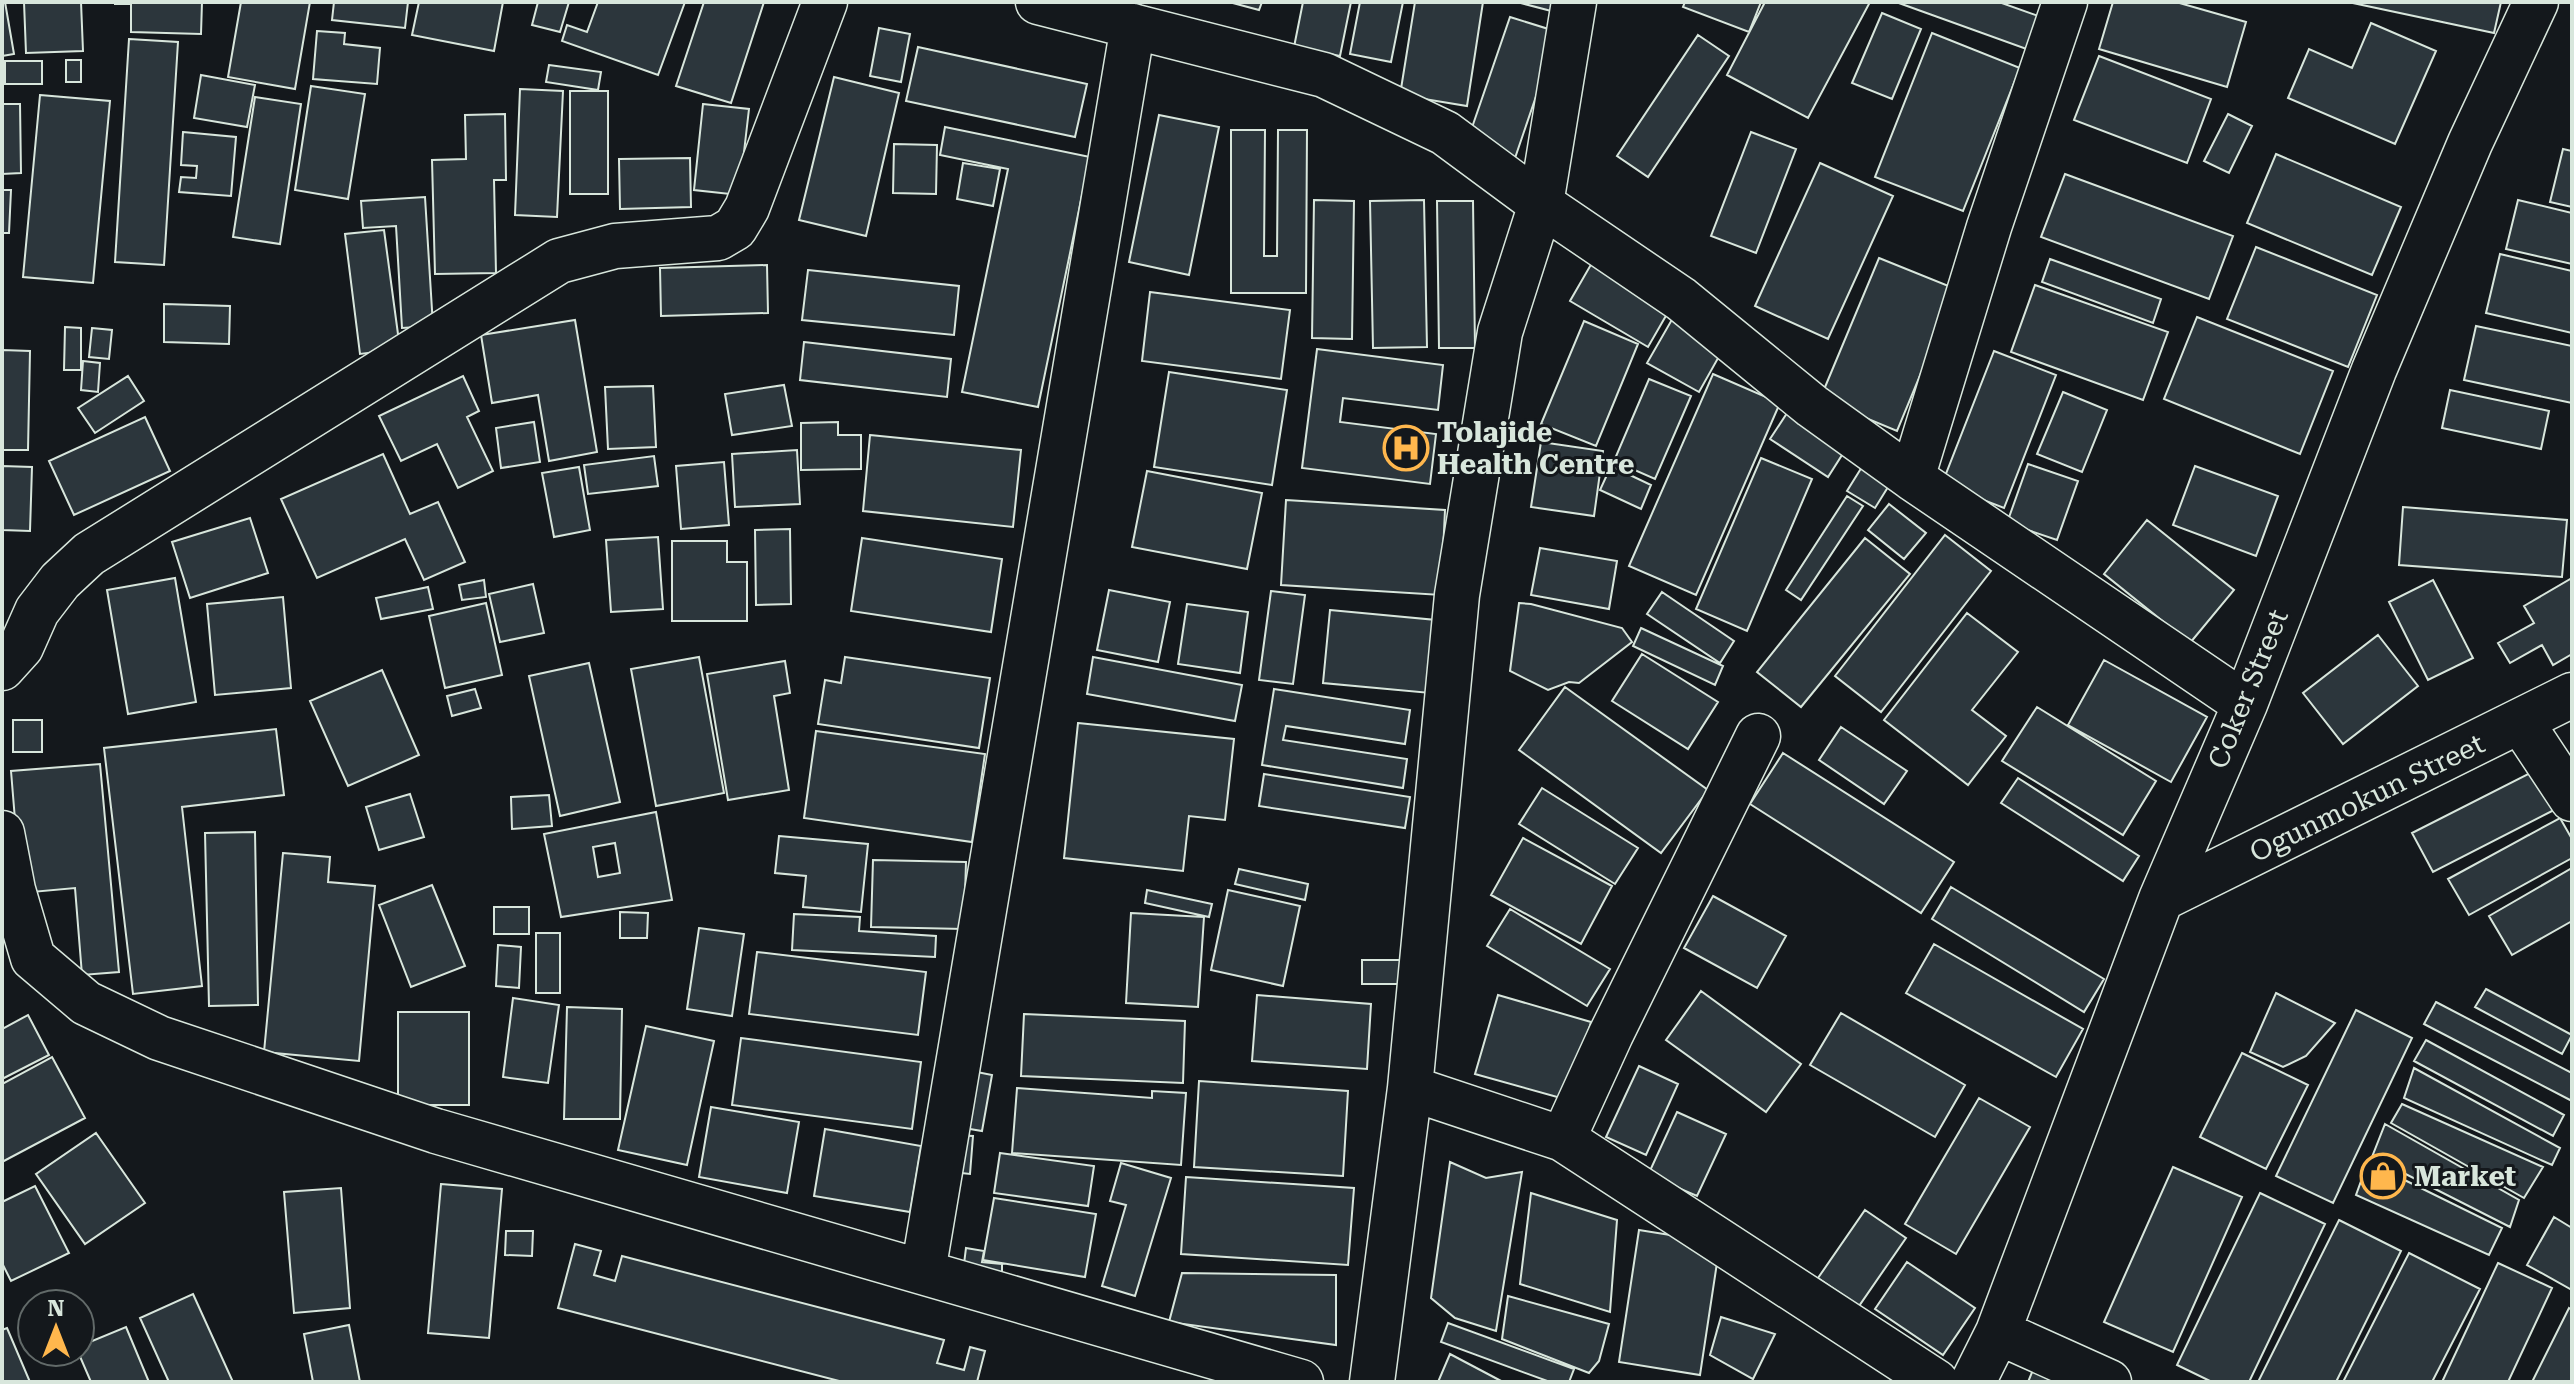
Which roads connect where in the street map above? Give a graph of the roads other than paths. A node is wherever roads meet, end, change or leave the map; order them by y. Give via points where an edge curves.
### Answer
1 (825, 2) edge
2 (1038, 2) edge
3 (1574, 2) edge
4 (2065, 2) edge
5 (2536, 2) edge
6 (1133, 26) junction
7 (1541, 204) junction
8 (1912, 478) junction
9 (2, 668) edge
10 (2572, 695) edge
11 (2245, 704) junction
12 (2521, 722) junction
13 (1758, 736) dead end
14 (2572, 799) edge
15 (2, 833) edge
16 (2161, 899) junction
17 (1410, 1088) junction
18 (1563, 1139) junction
19 (923, 1272) junction
20 (1998, 1332) junction
21 (1301, 1382) edge
22 (1372, 1382) edge
23 (1936, 1382) edge
24 (1973, 1382) edge
25 (2109, 1382) edge

1 - 9 street via 735,228 718,238 615,246 559,261 486,304 89,554 37,611 21,647
2 - 6 street
3 - 7 street
4 - 8 street
5 - 11 street, Coker Street via 2374,370
6 - 7 street via 1324,75 1445,133
6 - 19 street
7 - 8 street via 1681,299 1812,406
7 - 17 street via 1500,332 1457,595
8 - 11 street
10 - 12 street, Ogunmokun Street
11 - 16 street, Coker Street
12 - 14 street
12 - 16 street, Ogunmokun Street
13 - 18 street
15 - 19 street via 33,958 86,1003 159,1038 436,1131
16 - 20 street, Coker Street
17 - 18 street
17 - 22 street
18 - 23 street
19 - 21 street
20 - 24 street, Coker Street
20 - 25 street

